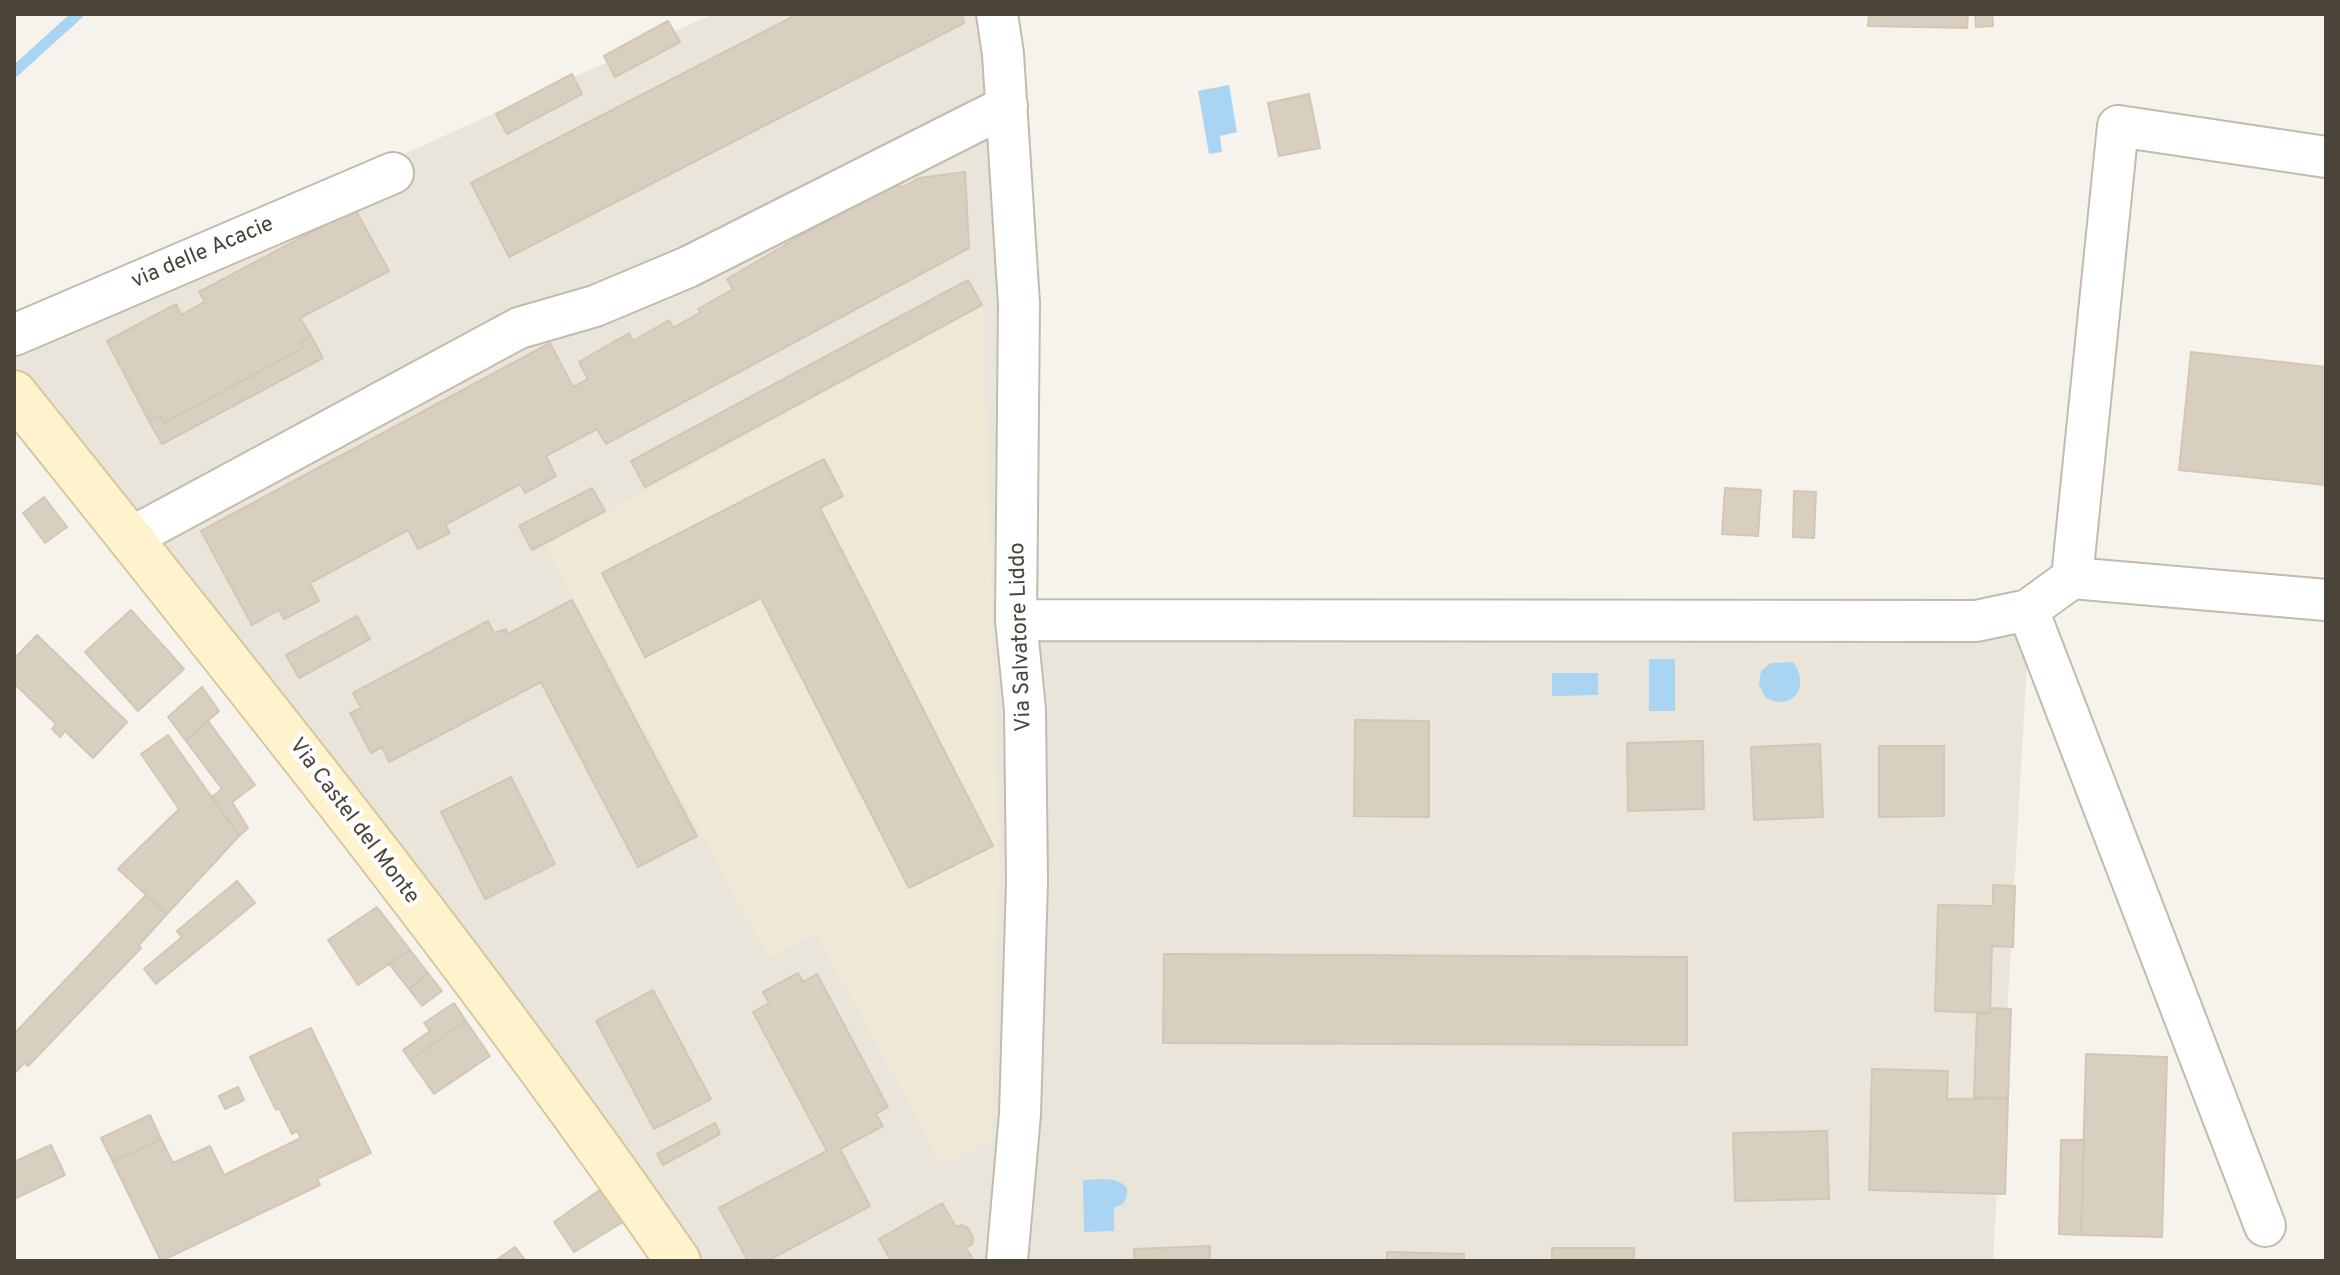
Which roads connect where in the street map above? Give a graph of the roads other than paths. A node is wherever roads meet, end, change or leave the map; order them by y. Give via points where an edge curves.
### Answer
1 (997, 14) edge
2 (1007, 106) junction
3 (2326, 157) edge
4 (393, 173) dead end
5 (14, 335) edge
6 (14, 393) edge
7 (130, 538) junction
8 (2072, 578) junction
9 (2326, 600) edge
10 (2028, 610) junction
11 (1016, 620) junction
12 (2265, 1226) dead end
13 (678, 1261) edge
14 (1007, 1261) edge

1 - 2 street, Via Salvatore Liddo
2 - 7 street via 688,267 595,306 519,328
2 - 11 street, Via Salvatore Liddo via 1019,304
3 - 8 street via 2118,126
4 - 5 street, via delle Acacie
6 - 7 main road, Via Castel del Monte
7 - 13 main road, Via Castel del Monte via 570,1106
8 - 9 street
8 - 10 street
10 - 11 street via 1976,621
10 - 12 street
11 - 14 street, Via Salvatore Liddo via 1025,710 1027,882 1020,1114

